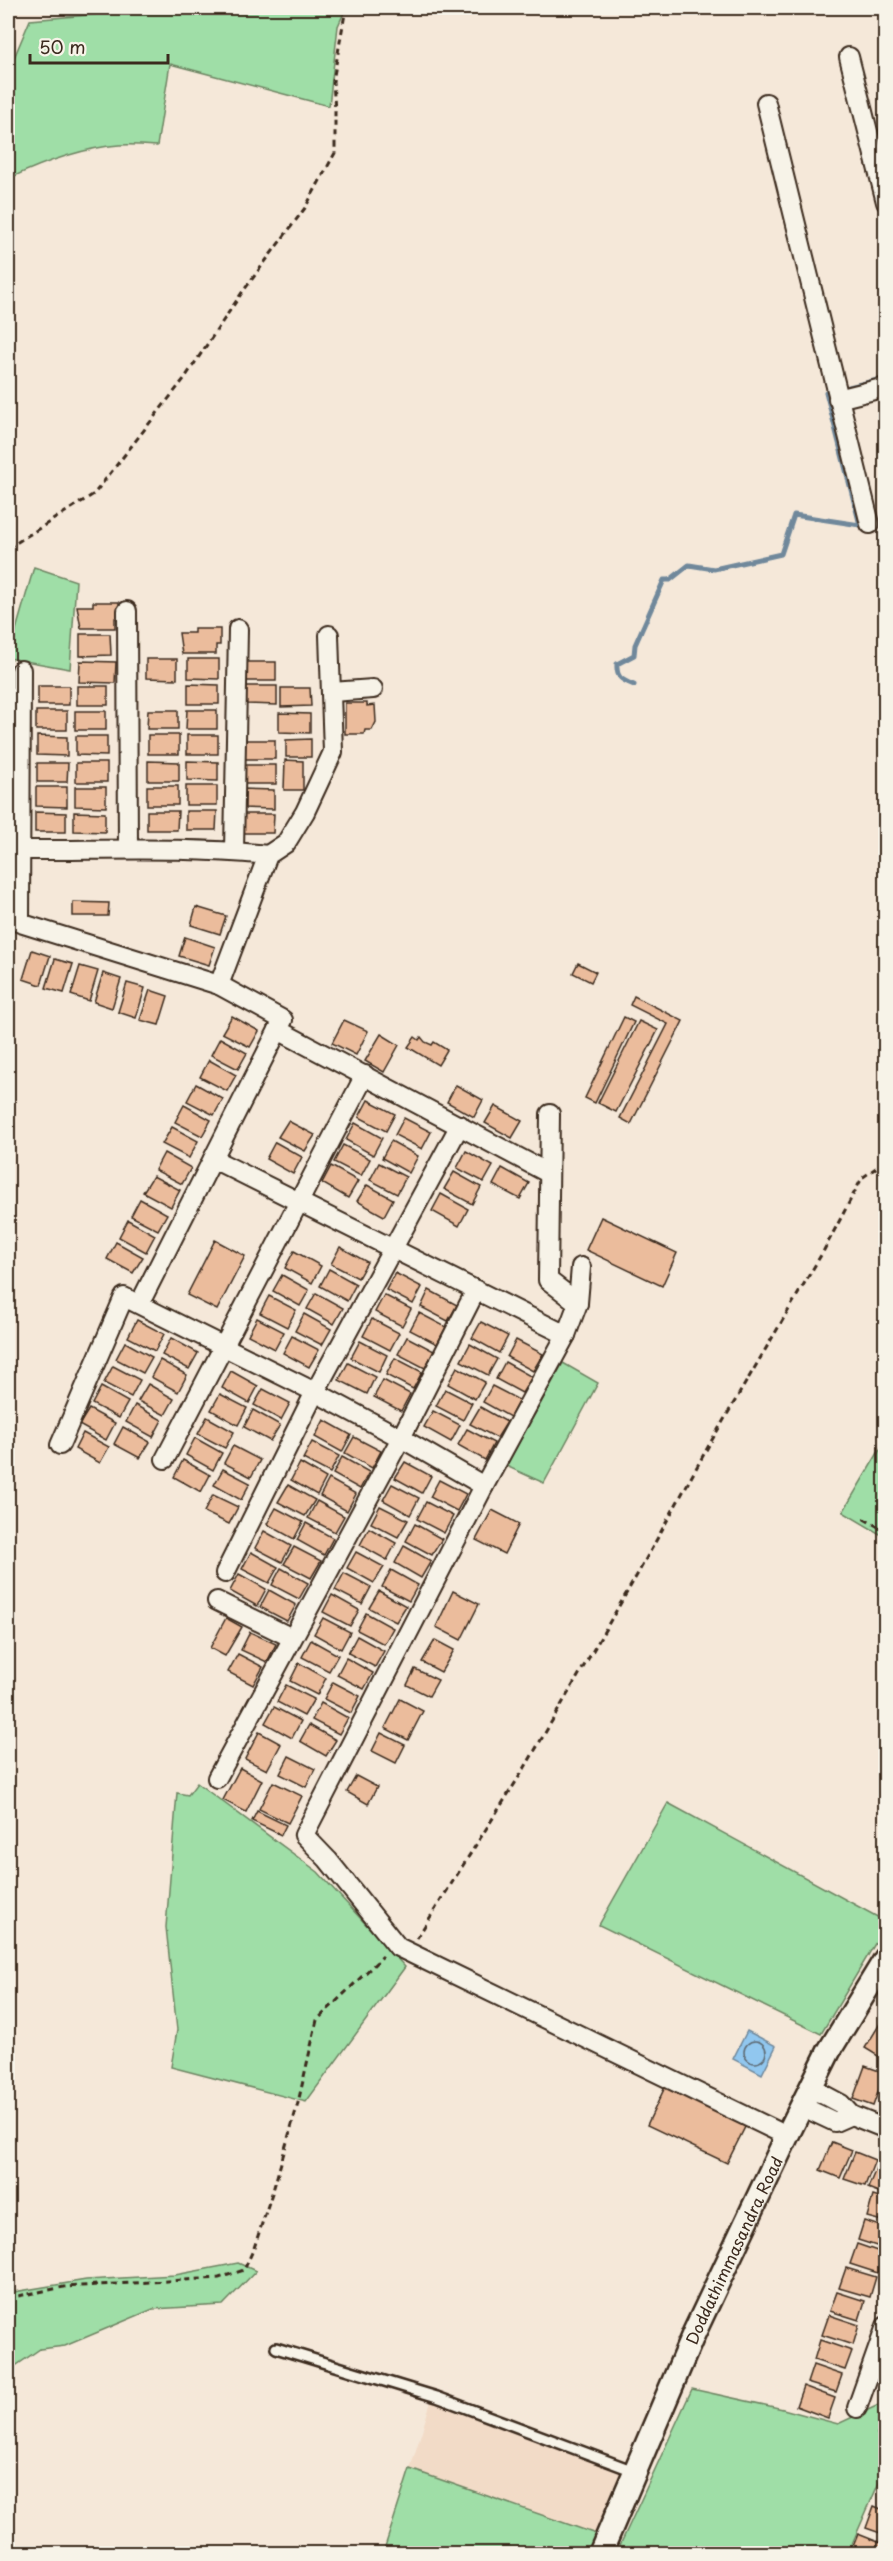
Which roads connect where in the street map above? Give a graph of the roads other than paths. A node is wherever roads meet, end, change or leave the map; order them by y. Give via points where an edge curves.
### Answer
1 (849, 57) dead end
2 (766, 103) dead end
3 (885, 202) edge
4 (885, 387) edge
5 (838, 399) junction
6 (870, 524) dead end
7 (127, 611) dead end
8 (238, 629) dead end
9 (329, 635) dead end
10 (21, 670) dead end
11 (373, 689) dead end
12 (332, 692) junction
13 (128, 849) junction
14 (14, 850) edge
15 (234, 851) junction
16 (268, 855) junction
17 (219, 985) junction
18 (278, 1030) junction
19 (364, 1075) junction
20 (550, 1114) dead end
21 (460, 1125) junction
22 (213, 1159) junction
23 (548, 1173) junction
24 (299, 1201) junction
25 (393, 1248) junction
26 (581, 1267) dead end
27 (476, 1290) junction
28 (140, 1303) junction
29 (578, 1303) junction
30 (566, 1335) junction
31 (225, 1347) junction
32 (315, 1392) junction
33 (401, 1438) junction
34 (60, 1445) dead end
35 (165, 1460) dead end
36 (484, 1485) junction
37 (225, 1573) dead end
38 (217, 1601) dead end
39 (292, 1638) junction
40 (217, 1778) dead end
41 (885, 1958) edge
42 (807, 2098) junction
43 (885, 2129) edge
44 (787, 2136) junction
45 (885, 2326) edge
46 (276, 2348) dead end
47 (857, 2408) dead end
48 (636, 2471) junction
49 (600, 2553) edge

1 - 3 street
2 - 5 street
4 - 5 street
5 - 6 street
7 - 13 street
8 - 15 street
9 - 12 street
10 - 14 street
11 - 12 street
12 - 16 street via 333,752 286,843
13 - 14 street
13 - 15 street
14 - 17 street via 20,923
15 - 16 street
16 - 17 street
17 - 18 street via 283,1020
18 - 19 street
18 - 22 street
19 - 21 street
19 - 24 street
20 - 23 street
21 - 23 street
21 - 25 street
22 - 24 street
22 - 28 street
23 - 29 street via 548,1280
24 - 25 street
24 - 31 street
25 - 27 street
25 - 32 street
26 - 29 street
27 - 30 street
27 - 33 street
28 - 31 street
28 - 34 street via 124,1297
29 - 30 street
30 - 36 street
31 - 32 street
31 - 35 street
32 - 33 street
32 - 37 street
33 - 36 street
33 - 39 street
36 - 44 street via 304,1835 401,1948
38 - 39 street
39 - 40 street
41 - 42 street, Doddathimmasandra Road via 829,2051
42 - 43 street via 835,2122 851,2115
42 - 44 street, Doddathimmasandra Road
44 - 48 street, Doddathimmasandra Road via 694,2333
45 - 47 street
46 - 48 lane via 437,2397
48 - 49 street, Doddathimmasandra Road

